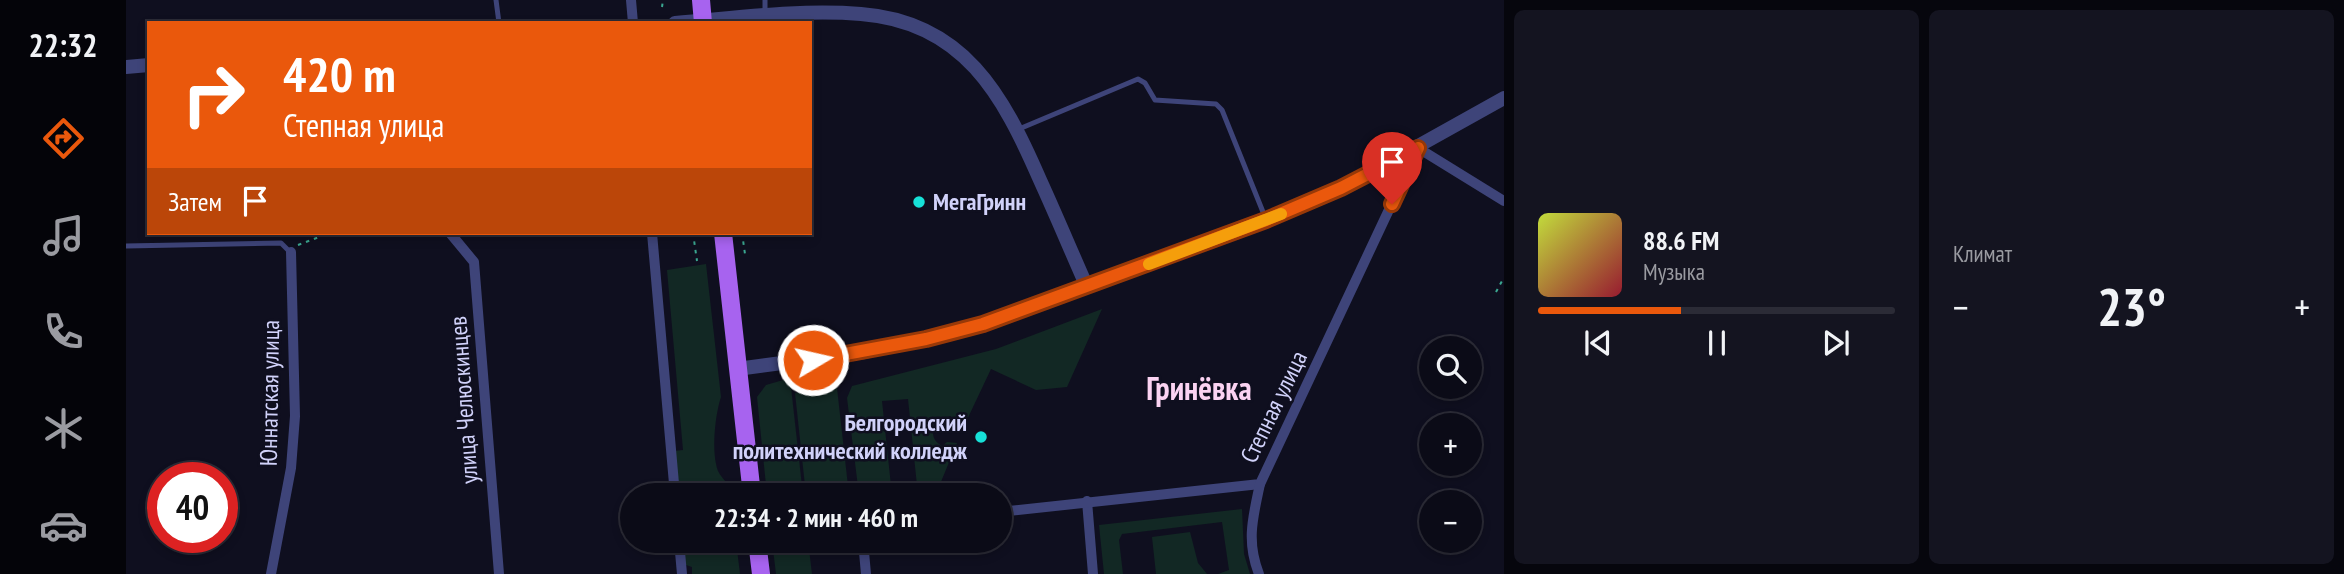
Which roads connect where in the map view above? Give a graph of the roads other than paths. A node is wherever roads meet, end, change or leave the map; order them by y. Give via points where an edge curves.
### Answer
1 (496, 0) edge
2 (631, 0) edge
3 (701, 0) edge
4 (765, 0) edge
5 (765, 15) junction
6 (499, 21) edge
7 (633, 21) edge
8 (704, 21) edge
9 (713, 21) edge
10 (147, 65) edge
11 (126, 67) edge
12 (1503, 100) edge
13 (1018, 129) junction
14 (1418, 148) junction
15 (1504, 201) edge
16 (1266, 220) junction
17 (450, 235) edge
18 (652, 235) edge
19 (723, 235) edge
20 (733, 235) edge
21 (126, 246) edge
22 (289, 250) joint
23 (1087, 286) junction
24 (737, 369) junction
25 (674, 483) edge
26 (751, 483) edge
27 (1260, 484) junction
28 (1087, 501) junction
29 (1012, 510) edge
30 (680, 553) edge
31 (758, 553) edge
32 (864, 553) edge
33 (271, 574) edge
34 (499, 574) edge
35 (682, 574) edge
36 (761, 574) edge
37 (866, 574) edge
38 (1093, 574) edge
39 (1259, 574) edge

1 - 6 lane
2 - 7 street
3 - 8 main road
4 - 5 lane
5 - 9 street
5 - 13 street via 862,14 947,42 996,90
10 - 11 street
12 - 14 street
13 - 16 lane via 1138,79 1155,100 1216,104
13 - 23 street
14 - 15 street
14 - 16 street
14 - 27 street, Степная улица
16 - 23 street
17 - 34 street, улица Челюскинцев via 474,262
18 - 25 street
19 - 24 main road
20 - 24 main road via 746,360
21 - 22 lane via 281,243
22 - 33 street, Юннатская улица via 295,416 291,468
23 - 24 street via 983,324 926,339
24 - 26 main road
27 - 28 street, Степная улица
27 - 39 street via 1250,522 1251,554
28 - 29 street, Степная улица
28 - 38 street
30 - 35 street
31 - 36 main road
32 - 37 street

